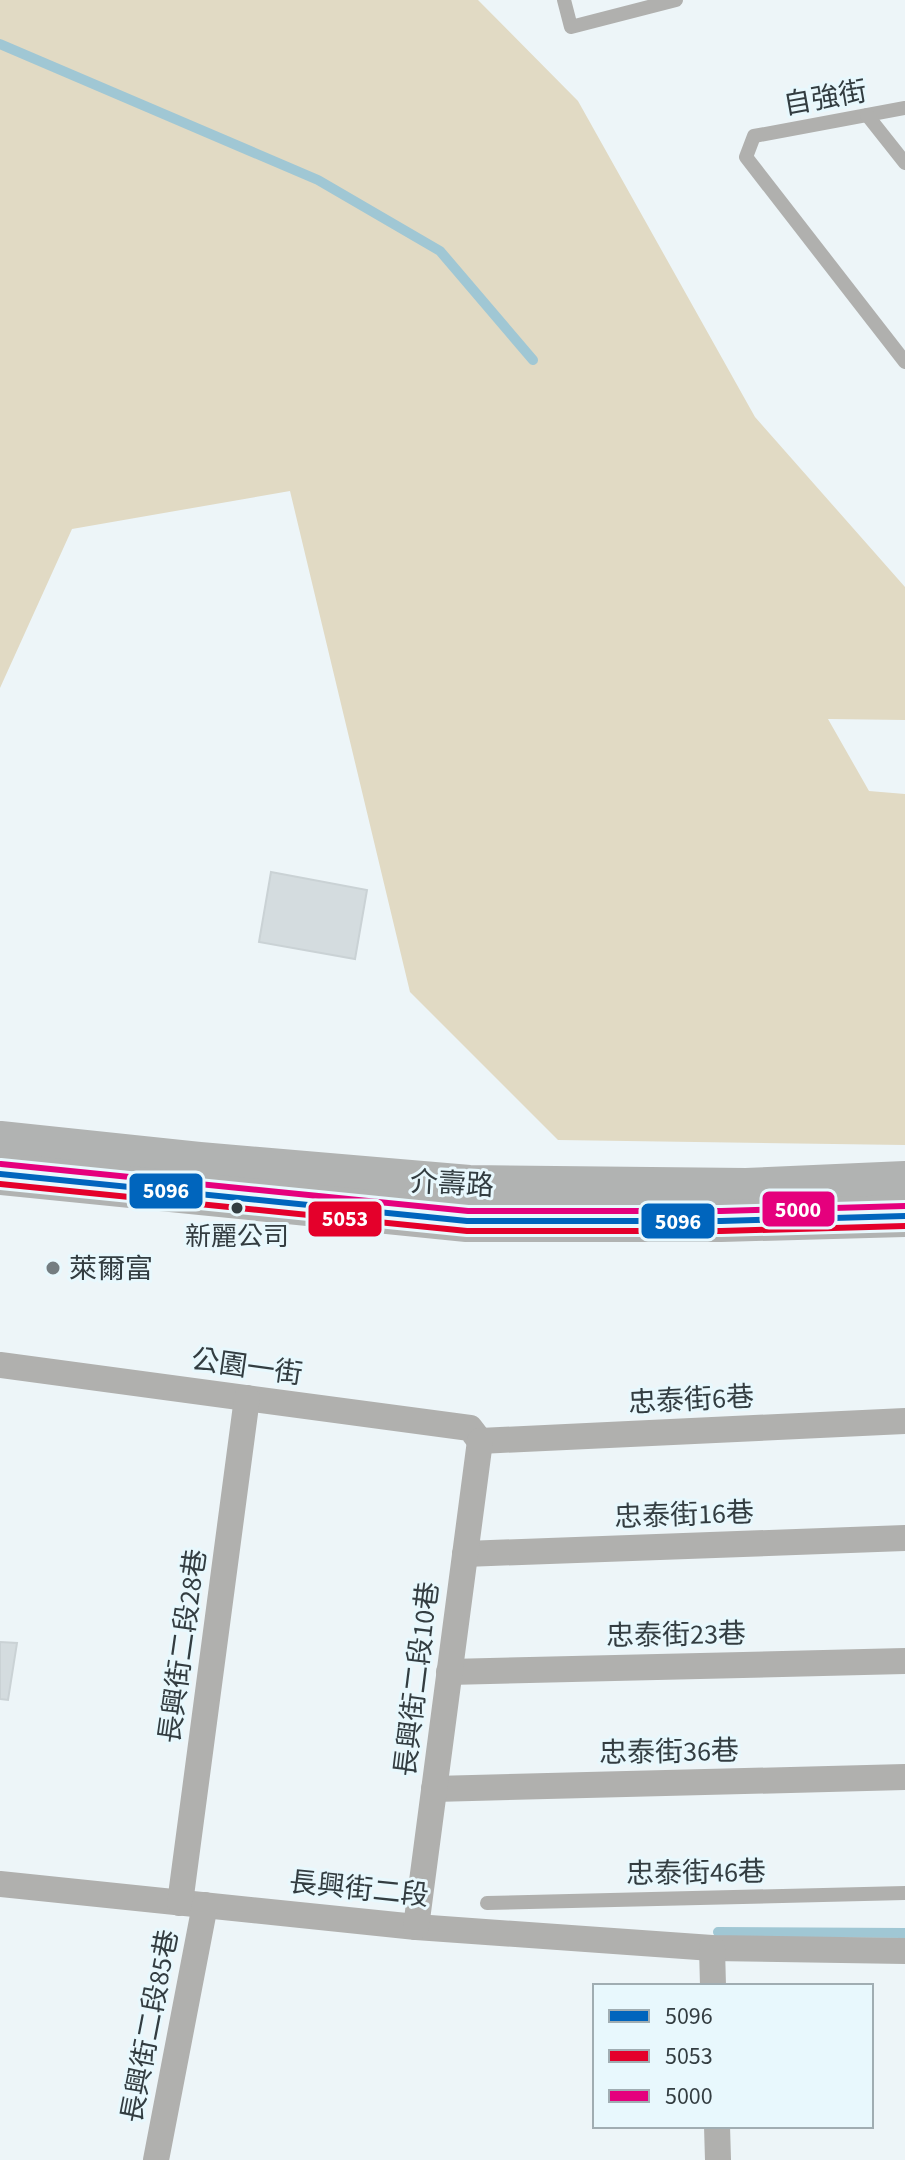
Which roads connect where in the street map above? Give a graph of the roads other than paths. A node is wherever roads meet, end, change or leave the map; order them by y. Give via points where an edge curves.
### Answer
1 (564, 0) edge
2 (676, 0) edge
3 (905, 108) edge
4 (867, 115) junction
5 (905, 163) edge
6 (905, 362) edge
7 (0, 1142) edge
8 (0, 1174) edge
9 (905, 1182) edge
10 (905, 1216) edge
11 (0, 1365) edge
12 (247, 1398) junction
13 (905, 1421) edge
14 (480, 1441) junction
15 (905, 1538) edge
16 (465, 1554) junction
17 (905, 1661) edge
18 (449, 1672) junction
19 (905, 1777) edge
20 (434, 1789) junction
21 (0, 1884) edge
22 (905, 1893) edge
23 (487, 1903) dead end
24 (192, 1904) junction
25 (416, 1927) junction
26 (712, 1948) junction
27 (905, 1951) edge
28 (713, 1984) edge
29 (717, 2128) edge
30 (156, 2160) edge
31 (718, 2160) edge

1 - 2 lane via 571,27
3 - 4 lane, 自強街
4 - 5 lane
4 - 6 lane, 自強街 via 754,136 746,157
7 - 9 main road, 介壽路 via 469,1186 746,1189
8 - 10 main road, 介壽路 via 467,1221
11 - 12 street, 公園一街
12 - 14 street, 公園一街 via 470,1428
12 - 24 street, 長興街二段28巷
13 - 14 street, 忠泰街6巷
14 - 16 street, 長興街二段10巷
15 - 16 street, 忠泰街16巷
16 - 18 street, 長興街二段10巷
17 - 18 street, 忠泰街23巷
18 - 20 street, 長興街二段10巷
19 - 20 street, 忠泰街36巷
20 - 25 street, 長興街二段10巷
21 - 24 street, 長興街二段
22 - 23 lane, 忠泰街46巷
24 - 25 street, 長興街二段
24 - 30 street, 長興街二段85巷
25 - 26 street, 長興街二段
26 - 27 street, 長興街二段
26 - 28 street
29 - 31 street

